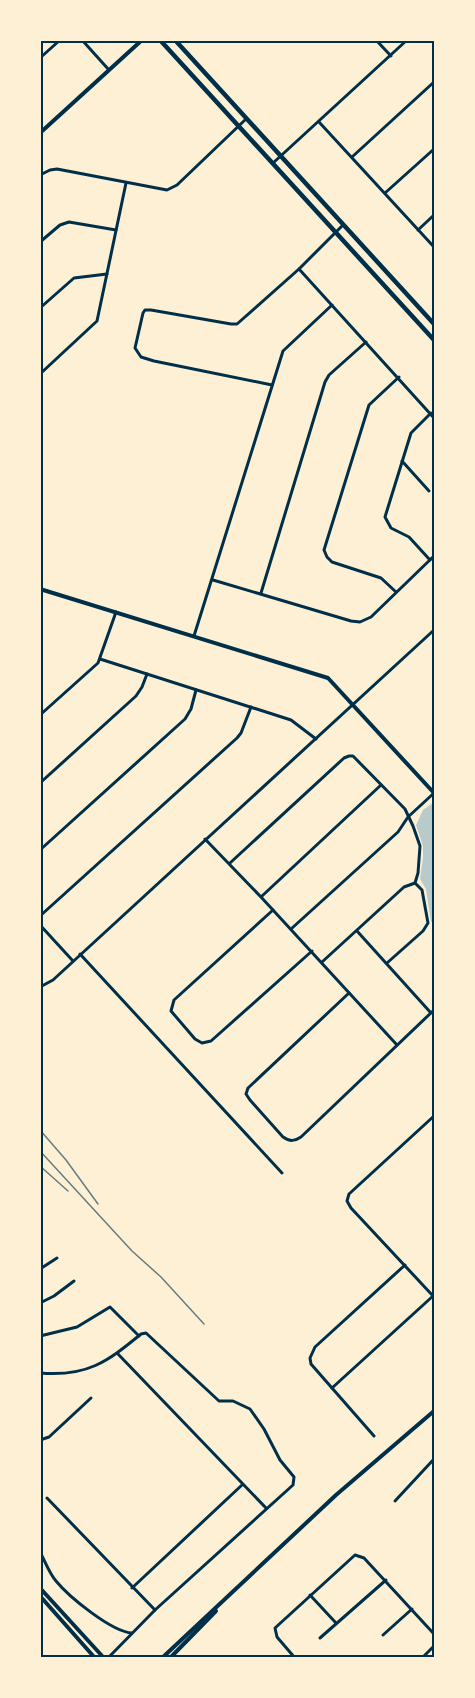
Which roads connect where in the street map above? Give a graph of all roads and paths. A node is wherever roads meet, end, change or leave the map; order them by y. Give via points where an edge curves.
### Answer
1 (60, 40) edge
2 (82, 40) edge
3 (142, 40) edge
4 (160, 40) edge
5 (175, 40) edge
6 (376, 40) edge
7 (407, 40) edge
8 (391, 56) junction
9 (40, 58) edge
10 (109, 70) junction
11 (435, 82) edge
12 (246, 119) junction
13 (319, 122) junction
14 (239, 126) junction
15 (40, 133) edge
16 (435, 148) edge
17 (280, 156) junction
18 (352, 157) junction
19 (273, 163) junction
20 (40, 175) edge
21 (126, 183) junction
22 (385, 194) junction
23 (435, 215) edge
24 (343, 225) junction
25 (116, 230) junction
26 (418, 230) junction
27 (336, 232) junction
28 (40, 242) edge
29 (435, 248) edge
30 (299, 269) junction
31 (107, 274) junction
32 (332, 305) junction
33 (40, 308) edge
34 (435, 324) edge
35 (435, 340) edge
36 (366, 342) junction
37 (40, 374) edge
38 (399, 377) junction
39 (272, 385) junction
40 (431, 413) junction
41 (435, 418) edge
42 (402, 461) junction
43 (429, 491) dead end
44 (435, 556) edge
45 (430, 560) junction
46 (212, 580) junction
47 (40, 589) edge
48 (396, 592) junction
49 (261, 593) junction
50 (116, 612) junction
51 (435, 630) edge
52 (194, 636) junction
53 (100, 659) junction
54 (147, 674) junction
55 (196, 690) junction
56 (354, 705) junction
57 (251, 707) junction
58 (40, 715) edge
59 (316, 740) junction
60 (40, 783) edge
61 (381, 785) junction
62 (435, 793) edge
63 (408, 817) junction
64 (205, 839) junction
65 (40, 850) edge
66 (230, 863) junction
67 (415, 883) junction
68 (261, 897) junction
69 (273, 909) junction
70 (40, 916) edge
71 (40, 925) edge
72 (291, 929) junction
73 (357, 931) junction
74 (312, 951) junction
75 (80, 954) junction
76 (73, 961) junction
77 (322, 962) junction
78 (387, 963) junction
79 (40, 987) edge
80 (349, 993) junction
81 (433, 1012) edge
82 (398, 1045) junction
83 (435, 1116) edge
84 (282, 1173) dead end
85 (57, 1258) dead end
86 (405, 1265) junction
87 (40, 1269) edge
88 (74, 1281) dead end
89 (434, 1297) edge
90 (40, 1303) edge
91 (40, 1335) edge
92 (139, 1336) junction
93 (118, 1354) junction
94 (40, 1373) edge
95 (332, 1388) junction
96 (91, 1398) dead end
97 (435, 1411) edge
98 (374, 1436) dead end
99 (40, 1440) edge
100 (435, 1459) edge
101 (242, 1485) junction
102 (47, 1498) dead end
103 (395, 1501) dead end
104 (266, 1508) junction
105 (40, 1552) edge
106 (386, 1580) junction
107 (40, 1588) edge
108 (132, 1588) junction
109 (310, 1595) junction
110 (40, 1596) edge
111 (226, 1599) junction
112 (412, 1609) junction
113 (155, 1610) junction
114 (336, 1623) junction
115 (133, 1633) junction
116 (435, 1634) edge
117 (383, 1635) dead end
118 (320, 1638) dead end
119 (435, 1646) edge
120 (95, 1658) edge
121 (106, 1658) edge
122 (162, 1658) edge
123 (170, 1658) edge
124 (295, 1658) edge
125 (422, 1658) edge

1 - 9 street
2 - 10 street
3 - 10 street
4 - 14 main road
5 - 12 main road
6 - 8 street
7 - 8 street
8 - 13 street
10 - 15 street
11 - 18 street
12 - 14 street
12 - 17 main road
13 - 17 street
13 - 18 street
14 - 19 main road
14 - 21 street via 170,189
16 - 22 street
17 - 19 street
17 - 24 main road
18 - 22 street
19 - 27 main road
20 - 21 street via 57,170
21 - 25 street
22 - 26 street
23 - 26 street
24 - 27 street
24 - 34 main road
25 - 28 street via 69,222
25 - 31 street
26 - 29 street
27 - 30 street
27 - 35 main road
30 - 32 street
30 - 39 street via 237,324 151,310 145,310 141,318 135,348 145,359
31 - 33 street via 74,278
31 - 37 street via 97,321
32 - 36 street
32 - 39 street via 285,349
36 - 38 street
36 - 49 street via 325,382
38 - 40 street
38 - 48 street via 369,405 324,549 333,562 381,578
39 - 46 street
40 - 41 street
40 - 42 street via 412,431
42 - 43 street
42 - 45 street via 386,522 409,537
44 - 45 street
45 - 48 street
46 - 49 street
46 - 52 street
47 - 50 street
48 - 49 street via 370,617 356,622
50 - 52 street
50 - 53 street
51 - 56 street
52 - 56 street via 324,676
53 - 54 street
53 - 58 street
54 - 55 street
54 - 60 street via 136,696
55 - 57 street
55 - 65 street via 185,719
56 - 59 street
56 - 62 street
57 - 59 street via 294,721
57 - 70 street via 237,738
59 - 64 street
61 - 63 street
61 - 66 street via 356,758 346,756
61 - 68 street
62 - 63 street
63 - 67 street via 420,846
63 - 72 street via 398,832
64 - 66 street
64 - 75 street
66 - 68 street
67 - 73 street via 404,888
67 - 78 street via 422,890 428,923
68 - 69 street
69 - 72 street
69 - 74 street via 174,1000 171,1011 195,1039 202,1043 211,1041
71 - 76 street
72 - 74 street
73 - 77 street
73 - 78 street
74 - 77 street
75 - 76 street
75 - 84 street
76 - 79 street
77 - 80 street
78 - 81 street
80 - 82 street
80 - 82 street via 248,1088 250,1100 283,1137 291,1141 301,1137
81 - 82 street
83 - 86 street via 347,1198 351,1208
85 - 87 street
86 - 89 street
86 - 95 street via 311,1352 311,1364
88 - 90 street
89 - 95 street
91 - 92 street via 77,1327 110,1307
92 - 93 street
92 - 104 street via 148,1335 219,1401 241,1404 254,1414 294,1481
93 - 94 street via 83,1370
93 - 101 street
95 - 98 street
96 - 99 street via 49,1437
97 - 111 street via 336,1495
100 - 103 street
101 - 104 street
101 - 108 street
102 - 108 street
104 - 113 street
105 - 115 street via 58,1583 112,1627
106 - 109 street via 364,1558 355,1555
106 - 112 street
106 - 114 street
107 - 121 street
108 - 113 street
109 - 114 street
109 - 124 street via 275,1628 277,1637
110 - 120 street
111 - 122 street
111 - 123 street
112 - 116 street
112 - 117 street
113 - 115 street
114 - 118 street
115 - 121 street
119 - 125 street

